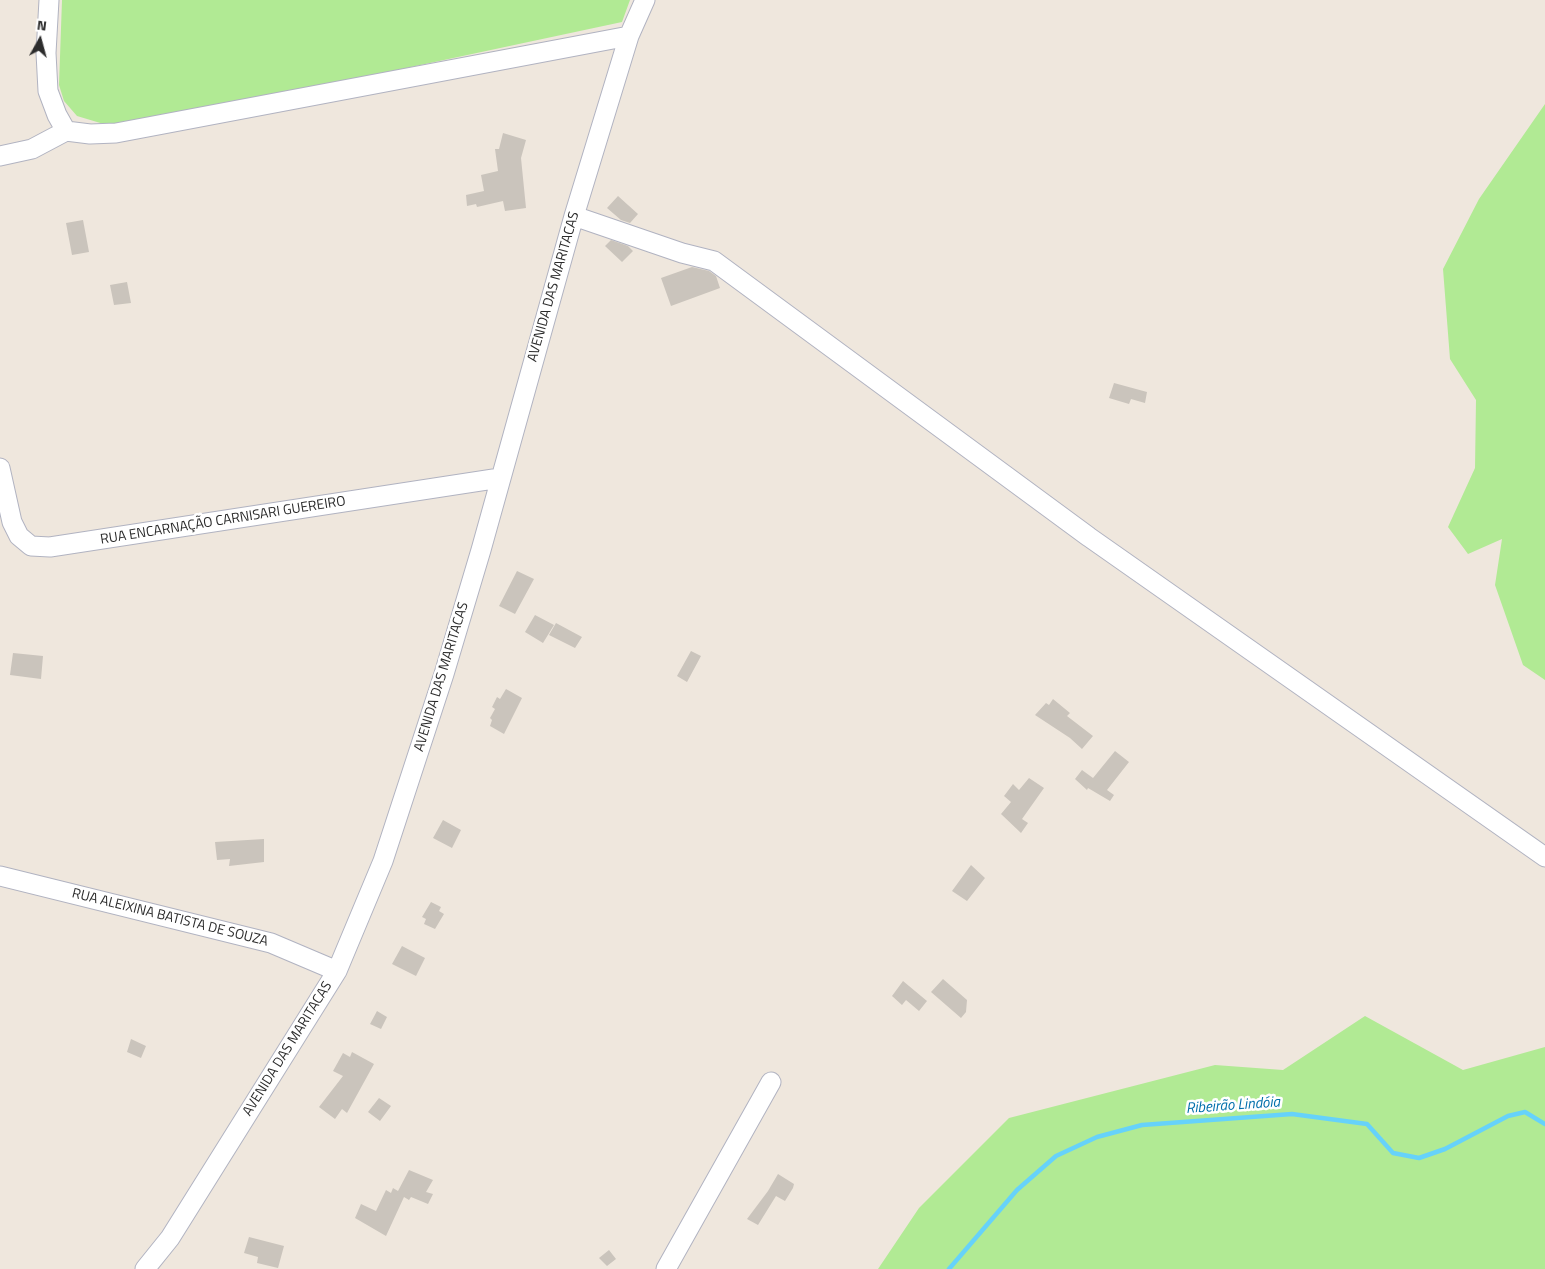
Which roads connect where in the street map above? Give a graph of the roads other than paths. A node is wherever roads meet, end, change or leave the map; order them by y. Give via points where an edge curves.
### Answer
1 (49, 0) edge
2 (645, 0) edge
3 (629, 36) junction
4 (66, 131) junction
5 (0, 156) edge
6 (574, 216) junction
7 (0, 468) edge
8 (500, 478) junction
9 (1545, 857) edge
10 (0, 876) edge
11 (337, 972) junction
12 (771, 1082) dead end
13 (145, 1269) edge
14 (666, 1269) edge

1 - 4 street via 48,91
2 - 3 street, AVENIDA DAS MARITACAS
3 - 4 street via 116,133
3 - 6 street, AVENIDA DAS MARITACAS
4 - 5 street via 32,149
6 - 8 street, AVENIDA DAS MARITACAS
6 - 9 street via 714,261 1089,537
7 - 8 street, RUA ENCARNAÇÃO CARNISARI GUEREIRO via 12,522 19,536 31,546 50,547
8 - 11 street, AVENIDA DAS MARITACAS via 444,674 386,852
10 - 11 street, RUA ALEIXINA BATISTA DE SOUZA via 271,943
11 - 13 street, AVENIDA DAS MARITACAS via 170,1238
12 - 14 street

